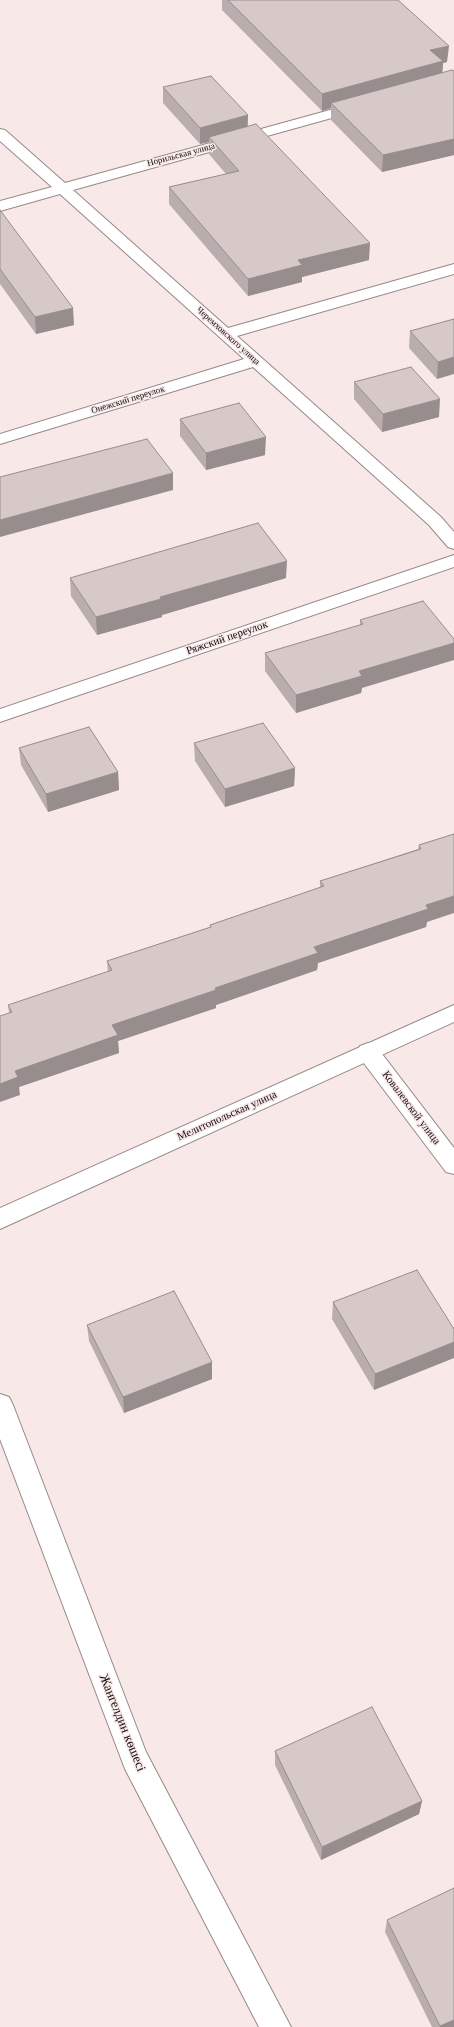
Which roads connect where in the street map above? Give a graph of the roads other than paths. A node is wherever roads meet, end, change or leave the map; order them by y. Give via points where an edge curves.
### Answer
1 (370, 103) edge
2 (0, 133) edge
3 (62, 188) junction
4 (0, 206) edge
5 (454, 269) edge
6 (225, 334) junction
7 (256, 361) junction
8 (0, 439) edge
9 (454, 542) edge
10 (454, 561) edge
11 (0, 716) edge
12 (454, 1013) edge
13 (368, 1052) junction
14 (454, 1165) edge
15 (0, 1219) edge
16 (0, 1406) edge
17 (276, 2027) edge

1 - 3 street, Норильская улица
2 - 3 street, Черемховского улица
3 - 4 street, Норильская улица
3 - 6 street, Черемховского улица
5 - 6 street
6 - 7 street, Черемховского улица
7 - 8 street, Онежский переулок
7 - 9 street, Черемховского улица via 435,521
10 - 11 street, Ряжский переулок
12 - 13 street, Мелитопольская улица
13 - 14 street, Ковалевской улица
13 - 15 street, Мелитопольская улица
16 - 17 street, Жангелдин көшесі via 135,1759

